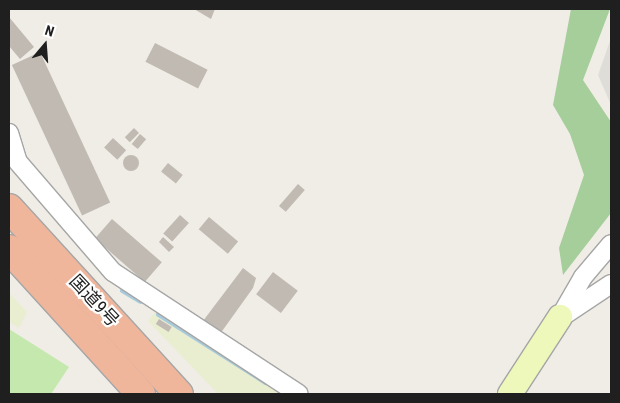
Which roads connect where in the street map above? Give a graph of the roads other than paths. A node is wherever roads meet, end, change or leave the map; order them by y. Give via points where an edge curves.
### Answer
1 (9, 133) edge
2 (9, 208) edge
3 (611, 244) edge
4 (9, 249) edge
5 (611, 284) edge
6 (560, 318) junction
7 (141, 394) edge
8 (179, 394) edge
9 (299, 394) edge
10 (510, 394) edge

1 - 9 street via 18,162 113,272
2 - 8 highway, 国道9号
3 - 6 street via 583,277
4 - 7 highway, 国道9号
5 - 6 street
6 - 10 main road

